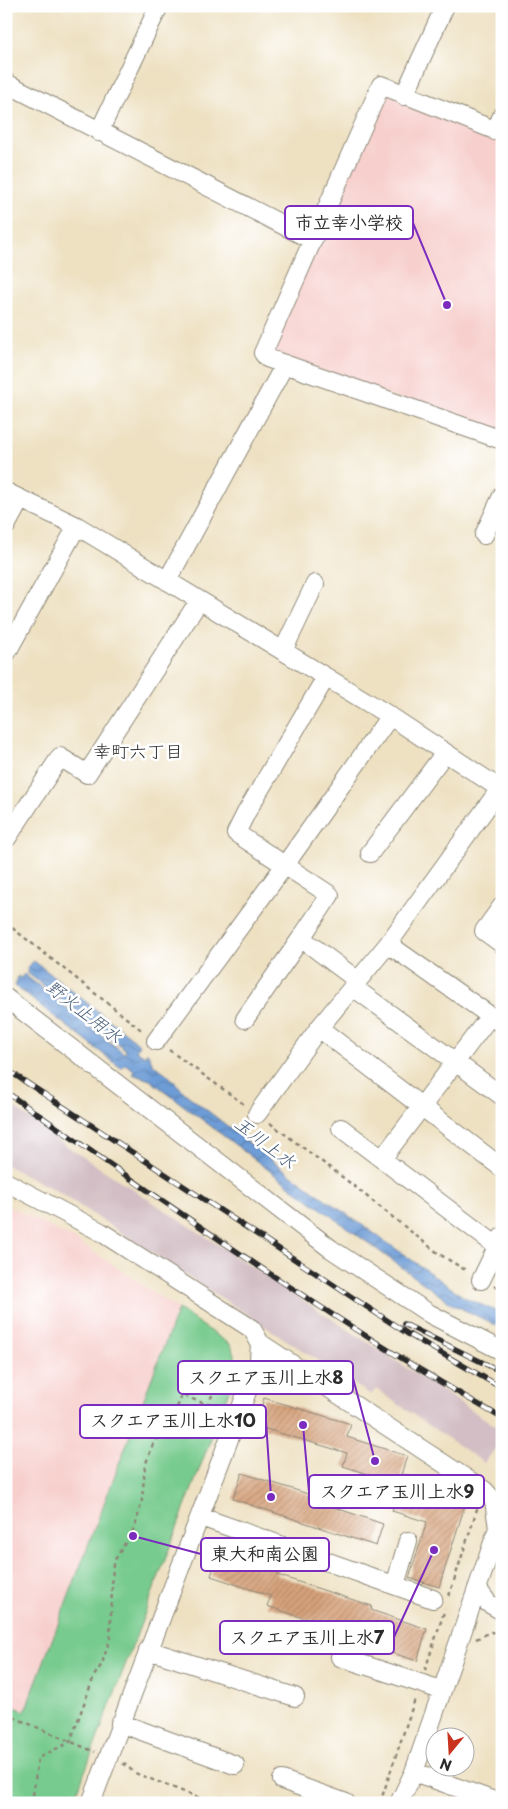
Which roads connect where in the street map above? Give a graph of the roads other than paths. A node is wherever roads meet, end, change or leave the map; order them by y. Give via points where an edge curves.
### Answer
1 (159, 6) edge
2 (445, 6) edge
3 (6, 83) edge
4 (404, 96) junction
5 (500, 127) edge
6 (99, 132) junction
7 (312, 240) junction
8 (285, 364) junction
9 (502, 440) edge
10 (13, 496) edge
11 (502, 496) edge
12 (6, 526) edge
13 (78, 526) junction
14 (484, 535) dead end
15 (167, 581) junction
16 (315, 584) dead end
17 (199, 600) junction
18 (283, 651) junction
19 (6, 654) edge
20 (326, 677) junction
21 (390, 716) junction
22 (444, 754) junction
23 (501, 789) edge
24 (7, 838) edge
25 (370, 854) dead end
26 (285, 866) junction
27 (502, 906) edge
28 (302, 938) junction
29 (388, 944) junction
30 (502, 944) edge
31 (355, 984) junction
32 (6, 998) edge
33 (245, 1019) dead end
34 (496, 1020) edge
35 (319, 1028) junction
36 (156, 1041) dead end
37 (456, 1062) junction
38 (502, 1096) edge
39 (421, 1107) junction
40 (257, 1114) dead end
41 (341, 1128) dead end
42 (382, 1158) junction
43 (502, 1168) edge
44 (6, 1182) edge
45 (500, 1245) edge
46 (482, 1280) dead end
47 (260, 1343) junction
48 (502, 1351) edge
49 (201, 1516) junction
50 (500, 1528) edge
51 (408, 1541) dead end
52 (395, 1585) junction
53 (477, 1588) junction
54 (433, 1599) dead end
55 (499, 1610) edge
56 (467, 1618) junction
57 (148, 1650) junction
58 (340, 1657) dead end
59 (441, 1690) junction
60 (295, 1697) dead end
61 (120, 1724) junction
62 (235, 1765) dead end
63 (414, 1772) junction
64 (282, 1780) dead end
65 (91, 1803) edge
66 (346, 1803) edge
67 (399, 1803) edge
68 (500, 1803) edge

1 - 6 street
2 - 4 street
3 - 6 street
4 - 5 street
4 - 7 street via 381,85
6 - 7 street
7 - 8 street via 263,353 267,358
8 - 9 street
8 - 15 street
10 - 12 street
10 - 13 street
11 - 14 street
13 - 15 street
13 - 19 street
15 - 17 street
16 - 18 street
17 - 18 street
17 - 24 street via 87,774 60,757
18 - 20 street
20 - 21 street
20 - 26 street via 236,833
21 - 22 street
21 - 26 street
22 - 23 street
22 - 25 street
23 - 29 street
26 - 28 street via 330,895
26 - 36 street
27 - 30 street via 484,931
28 - 31 street
28 - 33 street
29 - 31 street
29 - 34 street
31 - 35 street
31 - 37 street
32 - 48 street via 331,1249 430,1314
34 - 37 street
35 - 39 street
35 - 40 street
37 - 38 street
37 - 39 street
39 - 42 street
39 - 43 street
41 - 42 street
42 - 45 street
44 - 47 street via 101,1232 252,1329
45 - 46 street
47 - 49 street via 259,1360
47 - 50 street via 484,1490 494,1500
49 - 52 street
49 - 57 street
50 - 53 street
51 - 52 street
52 - 54 street
53 - 55 street via 484,1599
53 - 56 street
55 - 56 street via 473,1612
56 - 59 street
57 - 60 street
57 - 61 street
58 - 59 street
59 - 63 street
61 - 62 street
61 - 65 street
63 - 67 street
63 - 68 street
64 - 66 street

